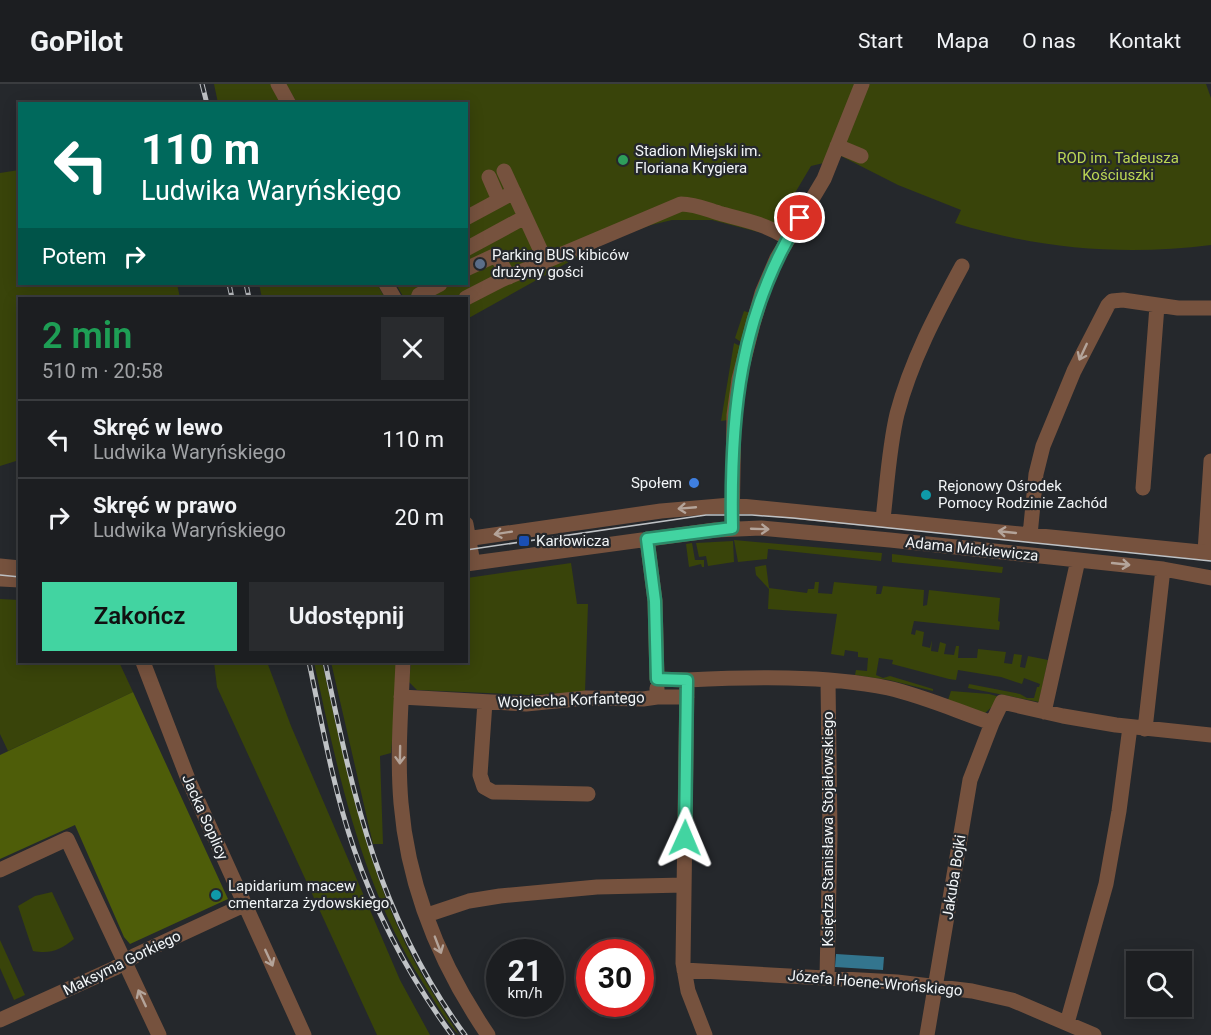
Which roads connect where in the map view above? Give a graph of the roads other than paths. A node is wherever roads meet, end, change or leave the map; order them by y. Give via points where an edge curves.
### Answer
1 (278, 84) edge
2 (862, 84) edge
3 (288, 102) edge
4 (836, 150) junction
5 (861, 156) dead end
6 (514, 192) junction
7 (499, 200) junction
8 (638, 212) dead end
9 (468, 217) edge
10 (525, 217) junction
11 (788, 238) junction
12 (468, 248) edge
13 (543, 258) junction
14 (962, 266) dead end
15 (468, 268) edge
16 (509, 277) junction
17 (438, 285) edge
18 (418, 297) edge
19 (468, 297) edge
20 (1157, 306) junction
21 (1211, 308) edge
22 (1211, 461) edge
23 (1143, 488) dead end
24 (731, 505) junction
25 (883, 519) junction
26 (732, 528) junction
27 (468, 534) edge
28 (1030, 535) junction
29 (647, 539) junction
30 (468, 544) edge
31 (1208, 552) edge
32 (1078, 560) junction
33 (470, 564) edge
34 (0, 566) edge
35 (18, 568) edge
36 (1163, 568) junction
37 (1211, 578) edge
38 (0, 579) edge
39 (18, 580) edge
40 (142, 663) edge
41 (403, 663) edge
42 (657, 679) junction
43 (687, 680) junction
44 (828, 680) junction
45 (401, 697) junction
46 (657, 697) junction
47 (687, 697) junction
48 (485, 702) junction
49 (1044, 712) junction
50 (992, 723) junction
51 (1138, 728) junction
52 (1211, 735) edge
53 (588, 794) dead end
54 (0, 870) edge
55 (684, 885) junction
56 (244, 905) junction
57 (427, 915) junction
58 (125, 962) junction
59 (684, 970) junction
60 (827, 977) junction
61 (936, 985) junction
62 (0, 1020) edge
63 (1067, 1023) junction
64 (159, 1035) edge
65 (304, 1035) edge
66 (488, 1035) edge
67 (705, 1035) edge
68 (927, 1035) edge
69 (1094, 1035) edge

1 - 3 street
2 - 4 street
4 - 5 street
4 - 11 street via 824,179
6 - 7 street
6 - 7 street via 496,174
6 - 10 street
7 - 9 street
8 - 13 street
10 - 12 street
10 - 13 street
11 - 13 street via 757,222 681,204
11 - 24 street via 762,292 741,368 734,415
13 - 16 street
14 - 25 street via 910,372 894,428
15 - 16 street via 496,255
16 - 19 street
17 - 18 street
20 - 21 street
20 - 23 street
20 -> 28 street via 1117,300 1105,310 1043,446
22 - 31 street
24 - 25 street, Adama Mickiewicza
24 - 26 street
24 -> 27 street, Adama Mickiewicza
28 -> 25 street, Adama Mickiewicza
26 - 29 street, Adama Mickiewicza
26 -> 32 street, Adama Mickiewicza
28 - 31 street, Adama Mickiewicza
29 - 33 street, Adama Mickiewicza
29 - 42 street via 655,601
30 - 33 street, Adama Mickiewicza
32 -> 36 street, Adama Mickiewicza
32 - 49 street
34 - 35 street
36 - 37 street, Adama Mickiewicza
36 - 51 street
38 - 39 street
40 - 56 street, Jacka Soplicy
41 - 45 street
42 - 43 street
42 - 46 street
43 - 44 street
43 - 47 street
44 - 50 street via 896,690
44 - 60 street, Księdza Stanisława Stojałowskiego
45 - 48 street, Wojciecha Korfantego
45 -> 57 street via 399,775 403,827
46 - 47 street, Wojciecha Korfantego
46 - 48 street, Wojciecha Korfantego via 526,704
47 - 55 street
48 - 53 street, Wojciecha Korfantego via 480,775 484,787 493,792
49 - 50 street, Jakuba Bojki via 1002,702
49 - 51 street
50 - 61 street, Jakuba Bojki via 970,780
51 - 52 street
51 - 63 street via 1106,884
54 - 58 street via 67,838
55 - 57 street via 597,887 500,896
55 - 59 street
56 - 58 street, Maksyma Gorkiego
56 -> 65 street, Jacka Soplicy
57 -> 66 street via 453,980
58 - 62 street, Maksyma Gorkiego
64 -> 58 street
59 - 60 street, Józefa Hoene-Wrońskiego
59 - 67 street
60 - 61 street, Józefa Hoene-Wrońskiego
61 - 63 street, Józefa Hoene-Wrońskiego via 1004,997
61 - 68 street, Jakuba Bojki
63 - 69 street, Józefa Hoene-Wrońskiego

